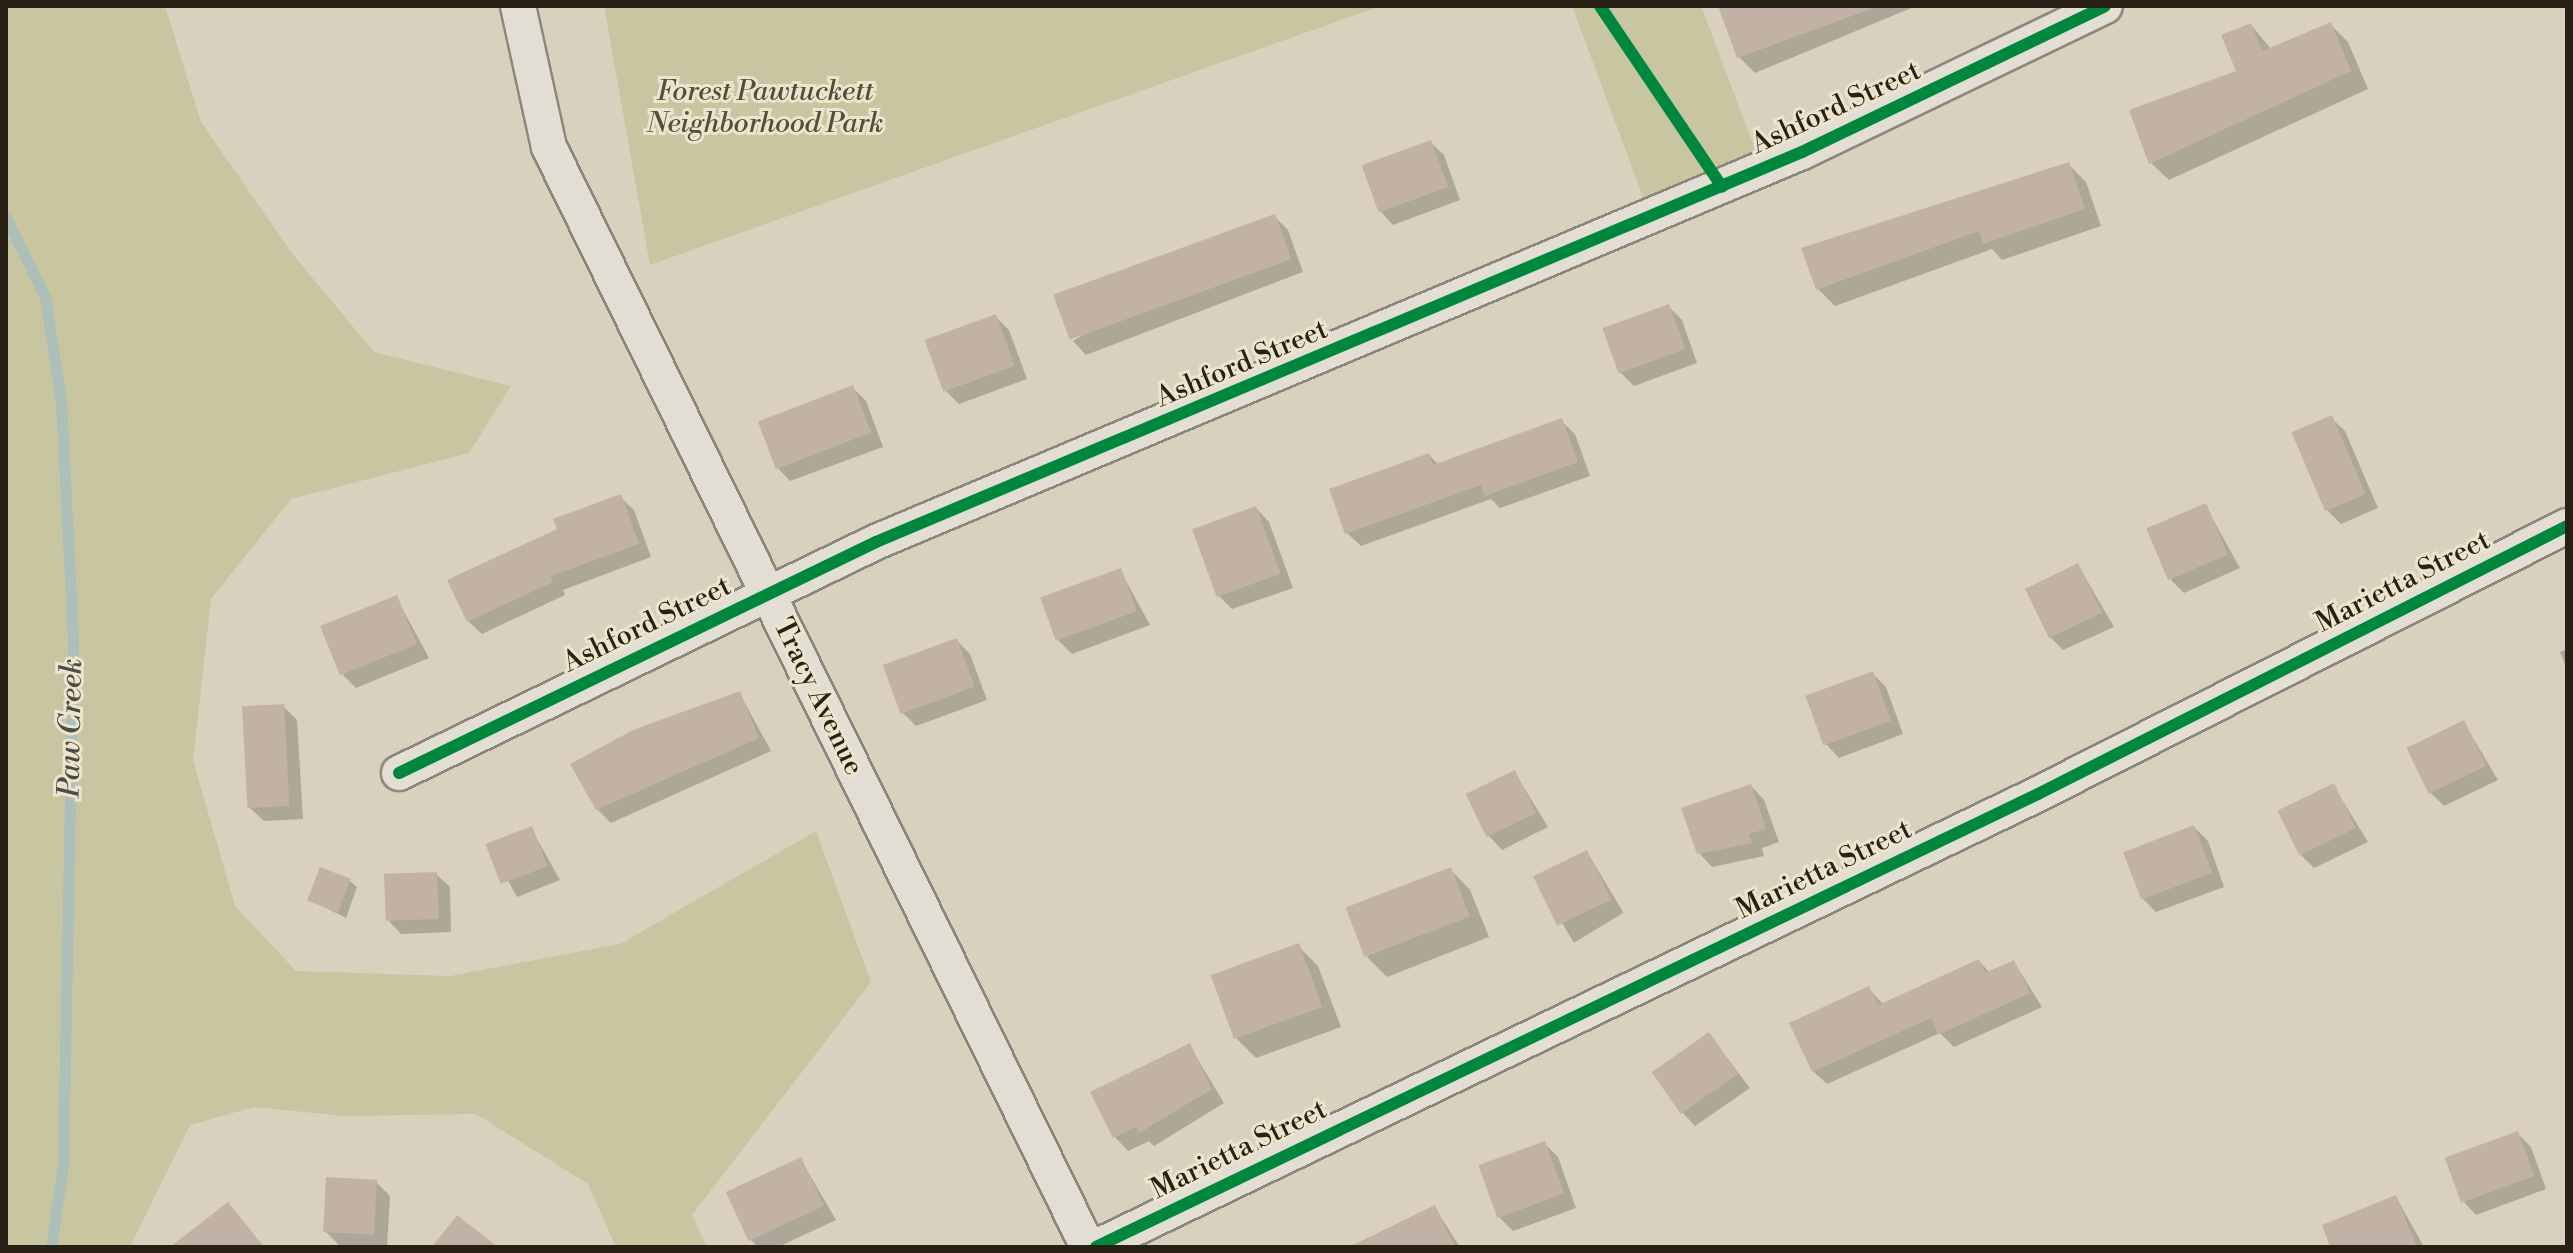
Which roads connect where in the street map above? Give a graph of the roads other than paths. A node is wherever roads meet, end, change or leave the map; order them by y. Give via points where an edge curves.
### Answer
1 (518, 6) edge
2 (2105, 6) edge
3 (2567, 526) edge
4 (767, 593) junction
5 (399, 773) dead end
6 (1088, 1247) edge
7 (1096, 1247) edge

1 - 4 street, Tracy Avenue via 549,147
2 - 4 street, Ashford Street via 1802,152
3 - 7 street, Marietta Street via 2038,794
4 - 5 street, Ashford Street
4 - 6 street, Tracy Avenue

